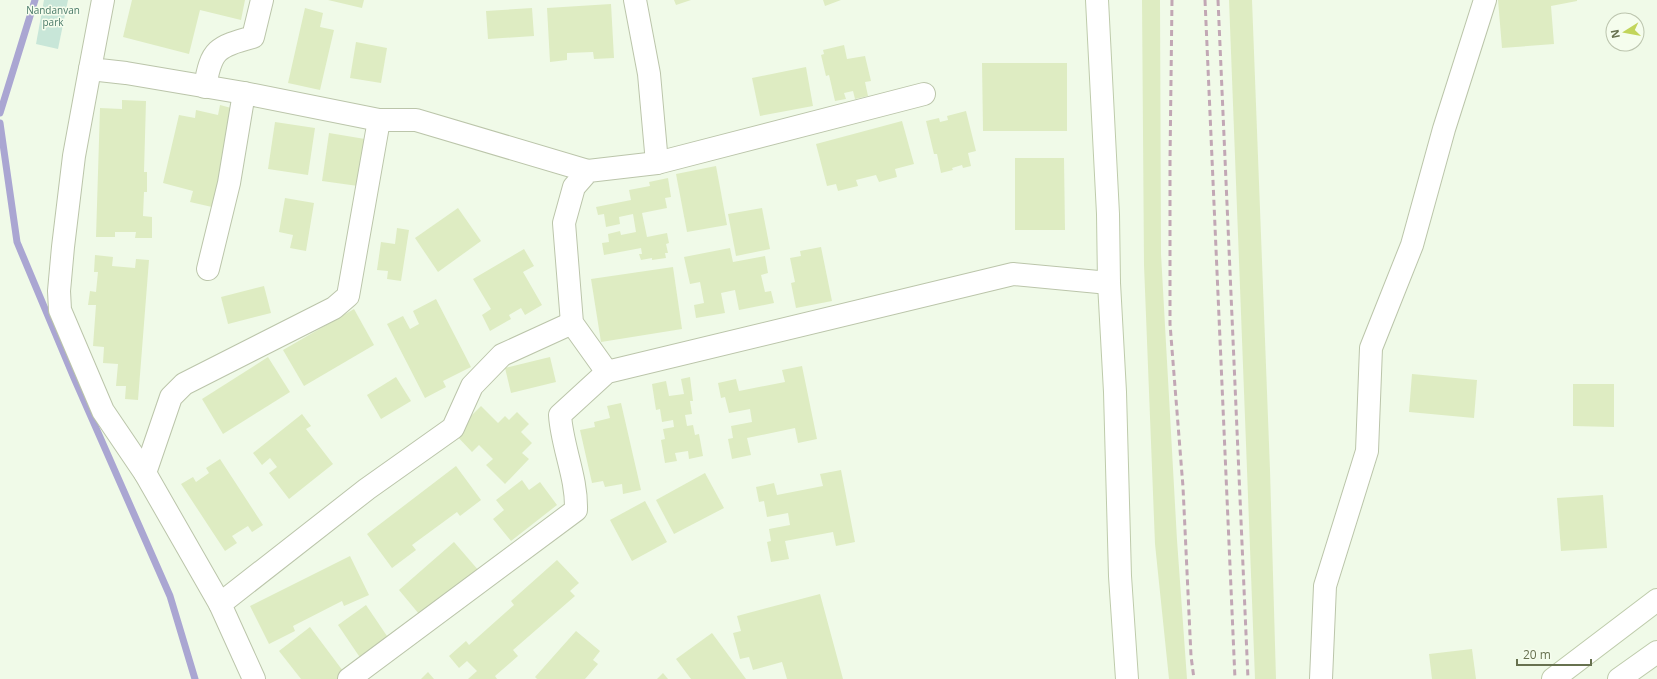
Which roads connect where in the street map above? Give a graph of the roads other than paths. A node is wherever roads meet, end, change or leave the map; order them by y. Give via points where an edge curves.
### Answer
1 (103, 0) edge
2 (262, 0) edge
3 (635, 0) edge
4 (1097, 0) edge
5 (1485, 0) edge
6 (90, 69) junction
7 (205, 87) junction
8 (244, 94) junction
9 (924, 94) dead end
10 (380, 120) junction
11 (657, 163) junction
12 (588, 171) junction
13 (208, 269) dead end
14 (1109, 283) junction
15 (572, 323) junction
16 (608, 372) junction
17 (145, 473) junction
18 (1657, 600) edge
19 (220, 604) junction
20 (1657, 652) edge
21 (254, 679) edge
22 (349, 679) edge
23 (1127, 679) edge
24 (1321, 679) edge
25 (1553, 679) edge
26 (1620, 679) edge

1 - 6 street
2 - 7 street via 253,37 229,44 214,54
3 - 11 street via 649,74
4 - 14 street
5 - 24 street via 1444,129 1412,245 1371,348 1367,451 1326,586
6 - 7 street
6 - 17 street via 74,156 59,291 60,310 103,411
7 - 8 street
8 - 10 street
8 - 13 street via 229,182
9 - 11 street
10 - 12 street via 416,120
10 - 17 street via 348,296 334,308 184,384 171,397
11 - 12 street
12 - 15 street via 574,187 564,223
14 - 16 street via 1013,274
14 - 23 street via 1120,576
15 - 16 street
15 - 19 street via 502,355 472,386 454,428 367,489
16 - 22 street via 560,415 577,495 576,510
17 - 19 street
18 - 25 street
19 - 21 street
20 - 26 street

